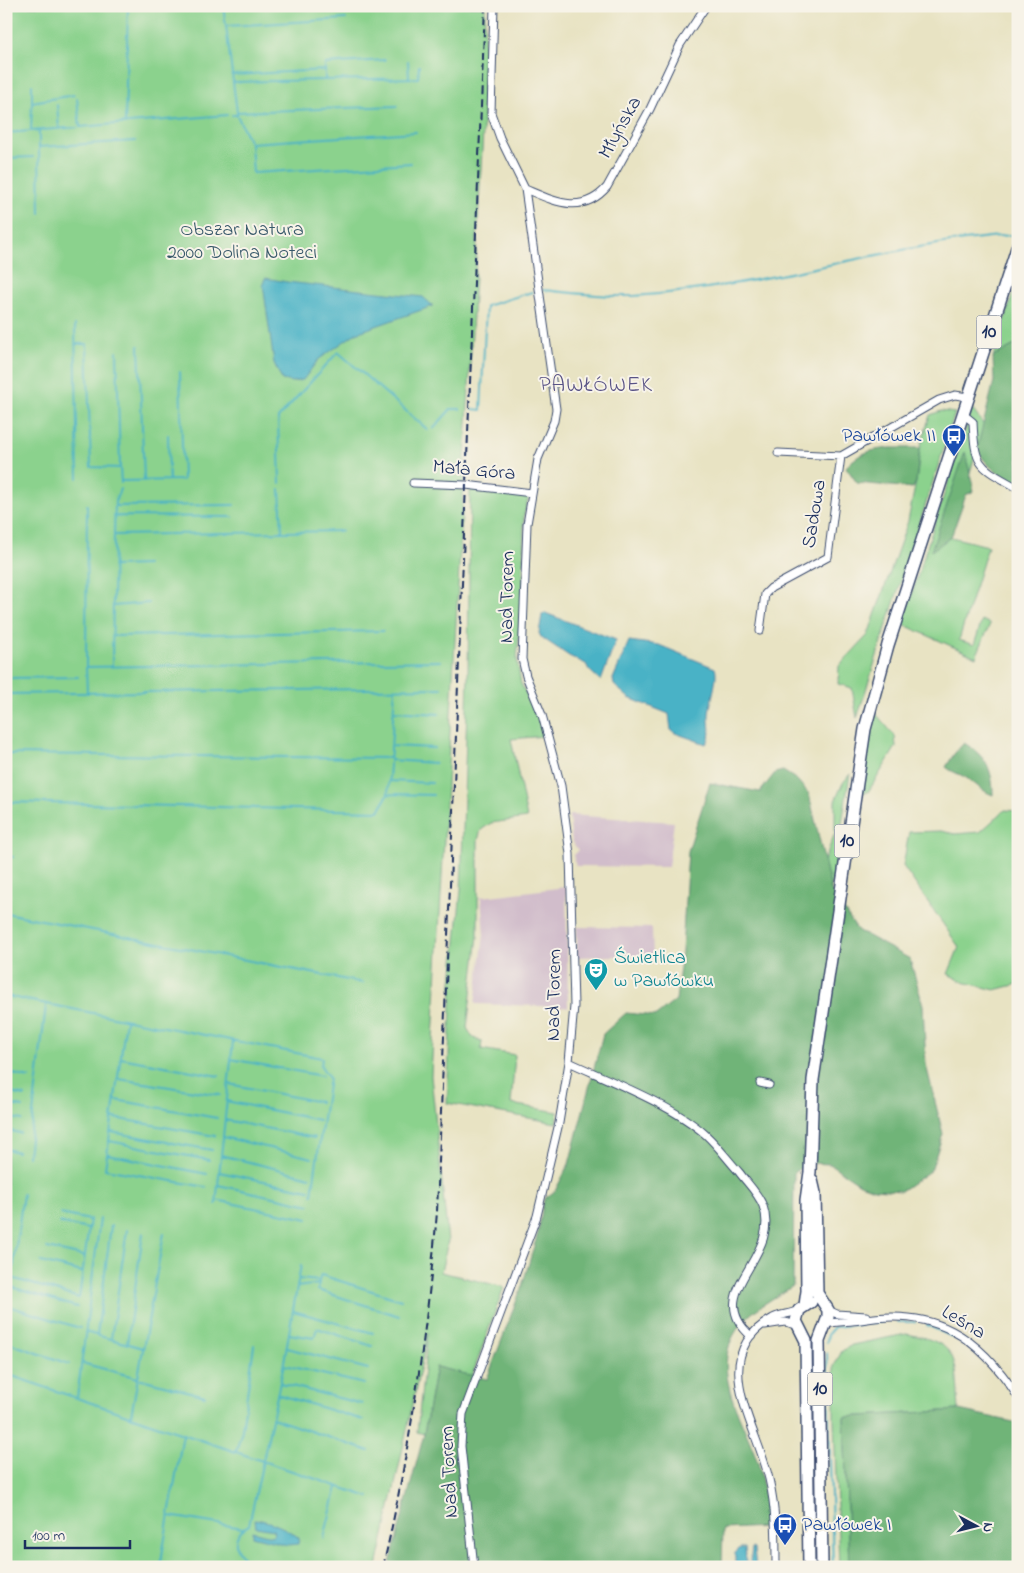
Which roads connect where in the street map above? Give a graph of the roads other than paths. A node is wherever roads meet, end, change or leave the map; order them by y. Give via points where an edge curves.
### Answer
1 (494, 6) edge
2 (706, 6) edge
3 (525, 189) junction
4 (1018, 245) edge
5 (968, 397) junction
6 (963, 414) junction
7 (778, 453) dead end
8 (841, 456) junction
9 (413, 483) dead end
10 (1018, 488) edge
11 (532, 493) junction
12 (760, 631) dead end
13 (569, 1062) junction
14 (760, 1083) dead end
15 (769, 1085) dead end
16 (810, 1172) junction
17 (820, 1300) junction
18 (802, 1308) junction
19 (828, 1310) junction
20 (872, 1317) junction
21 (765, 1325) junction
22 (824, 1327) junction
23 (800, 1329) junction
24 (751, 1336) junction
25 (1018, 1397) edge
26 (474, 1567) edge
27 (776, 1567) edge
28 (809, 1567) edge
29 (822, 1567) edge

1 - 3 street, Nad Torem via 491,113
2 - 3 street, Młyńska via 680,45 650,109 600,196 569,204
3 - 11 street, Nad Torem via 556,409 538,458
4 - 5 highway, 10
5 - 6 highway, 10
5 - 8 street via 955,395 939,400
6 - 10 street via 973,422 975,454 982,465 993,475
6 - 16 highway, 10 via 864,729 818,1039 810,1124
7 - 8 street
8 - 12 street, Sadowa via 828,557 765,594
9 - 11 street, Mała Góra
11 - 13 street, Nad Torem via 526,524 522,659 542,715 561,786 570,854 574,1006
13 - 24 street, Nad Torem via 666,1109 705,1134 758,1197 766,1216 765,1237 733,1302 736,1319
13 - 26 street, Nad Torem via 559,1123 537,1216 463,1414 461,1446
14 - 15 street
16 - 17 highway, 10 via 815,1193 817,1293
16 - 18 highway, 10 via 806,1200 807,1291
17 - 18 highway
17 - 19 highway
18 - 21 street via 776,1317
18 - 23 highway, 10
19 - 20 street, Leśna via 837,1314
19 - 22 highway, 10
20 - 22 street, Leśna
20 - 25 street, Leśna via 916,1318 941,1325 984,1354
21 - 23 street via 785,1322
21 - 24 street
22 - 23 highway via 814,1334
22 - 29 highway, 10 via 819,1341
23 - 28 highway, 10 via 806,1341
24 - 27 street via 740,1356 738,1375 770,1479

